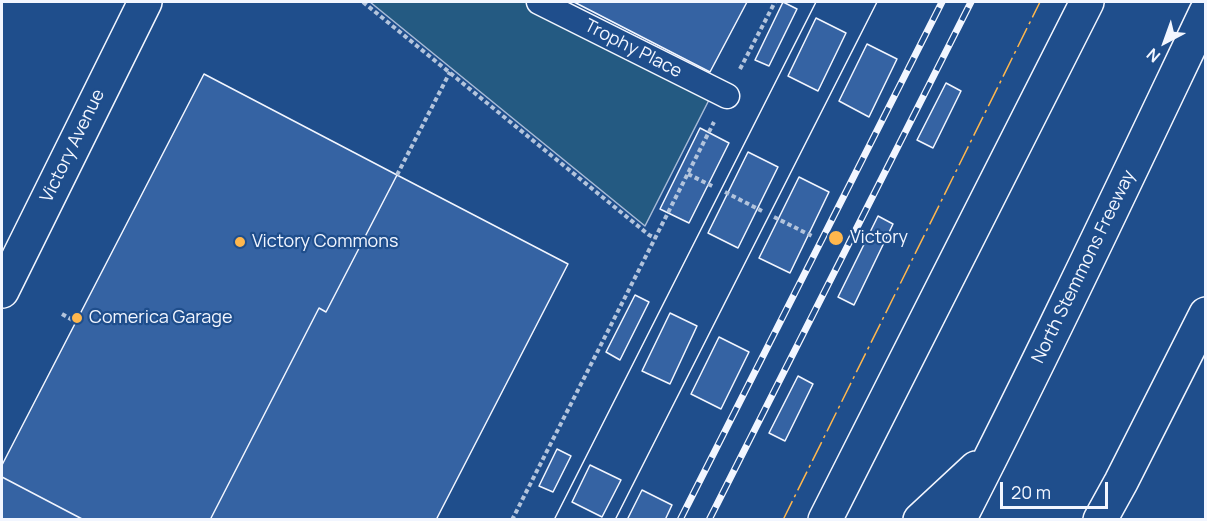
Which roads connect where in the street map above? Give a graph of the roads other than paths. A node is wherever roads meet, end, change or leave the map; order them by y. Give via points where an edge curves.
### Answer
1 (145, 2) edge
2 (538, 2) edge
3 (1087, 2) edge
4 (1206, 12) edge
5 (727, 96) road end
6 (2, 291) edge
7 (1206, 314) edge
8 (993, 453) junction
9 (1121, 482) junction
10 (825, 519) edge
11 (920, 519) edge
12 (958, 519) edge
13 (1100, 519) edge
14 (1111, 519) edge

1 - 6 main road, Victory Avenue
2 - 5 street, Trophy Place
3 - 10 main road
4 - 8 main road, North Stemmons Freeway
7 - 9 main road
8 - 11 main road
8 - 12 main road, North Stemmons Freeway
9 - 13 main road
9 - 14 main road

